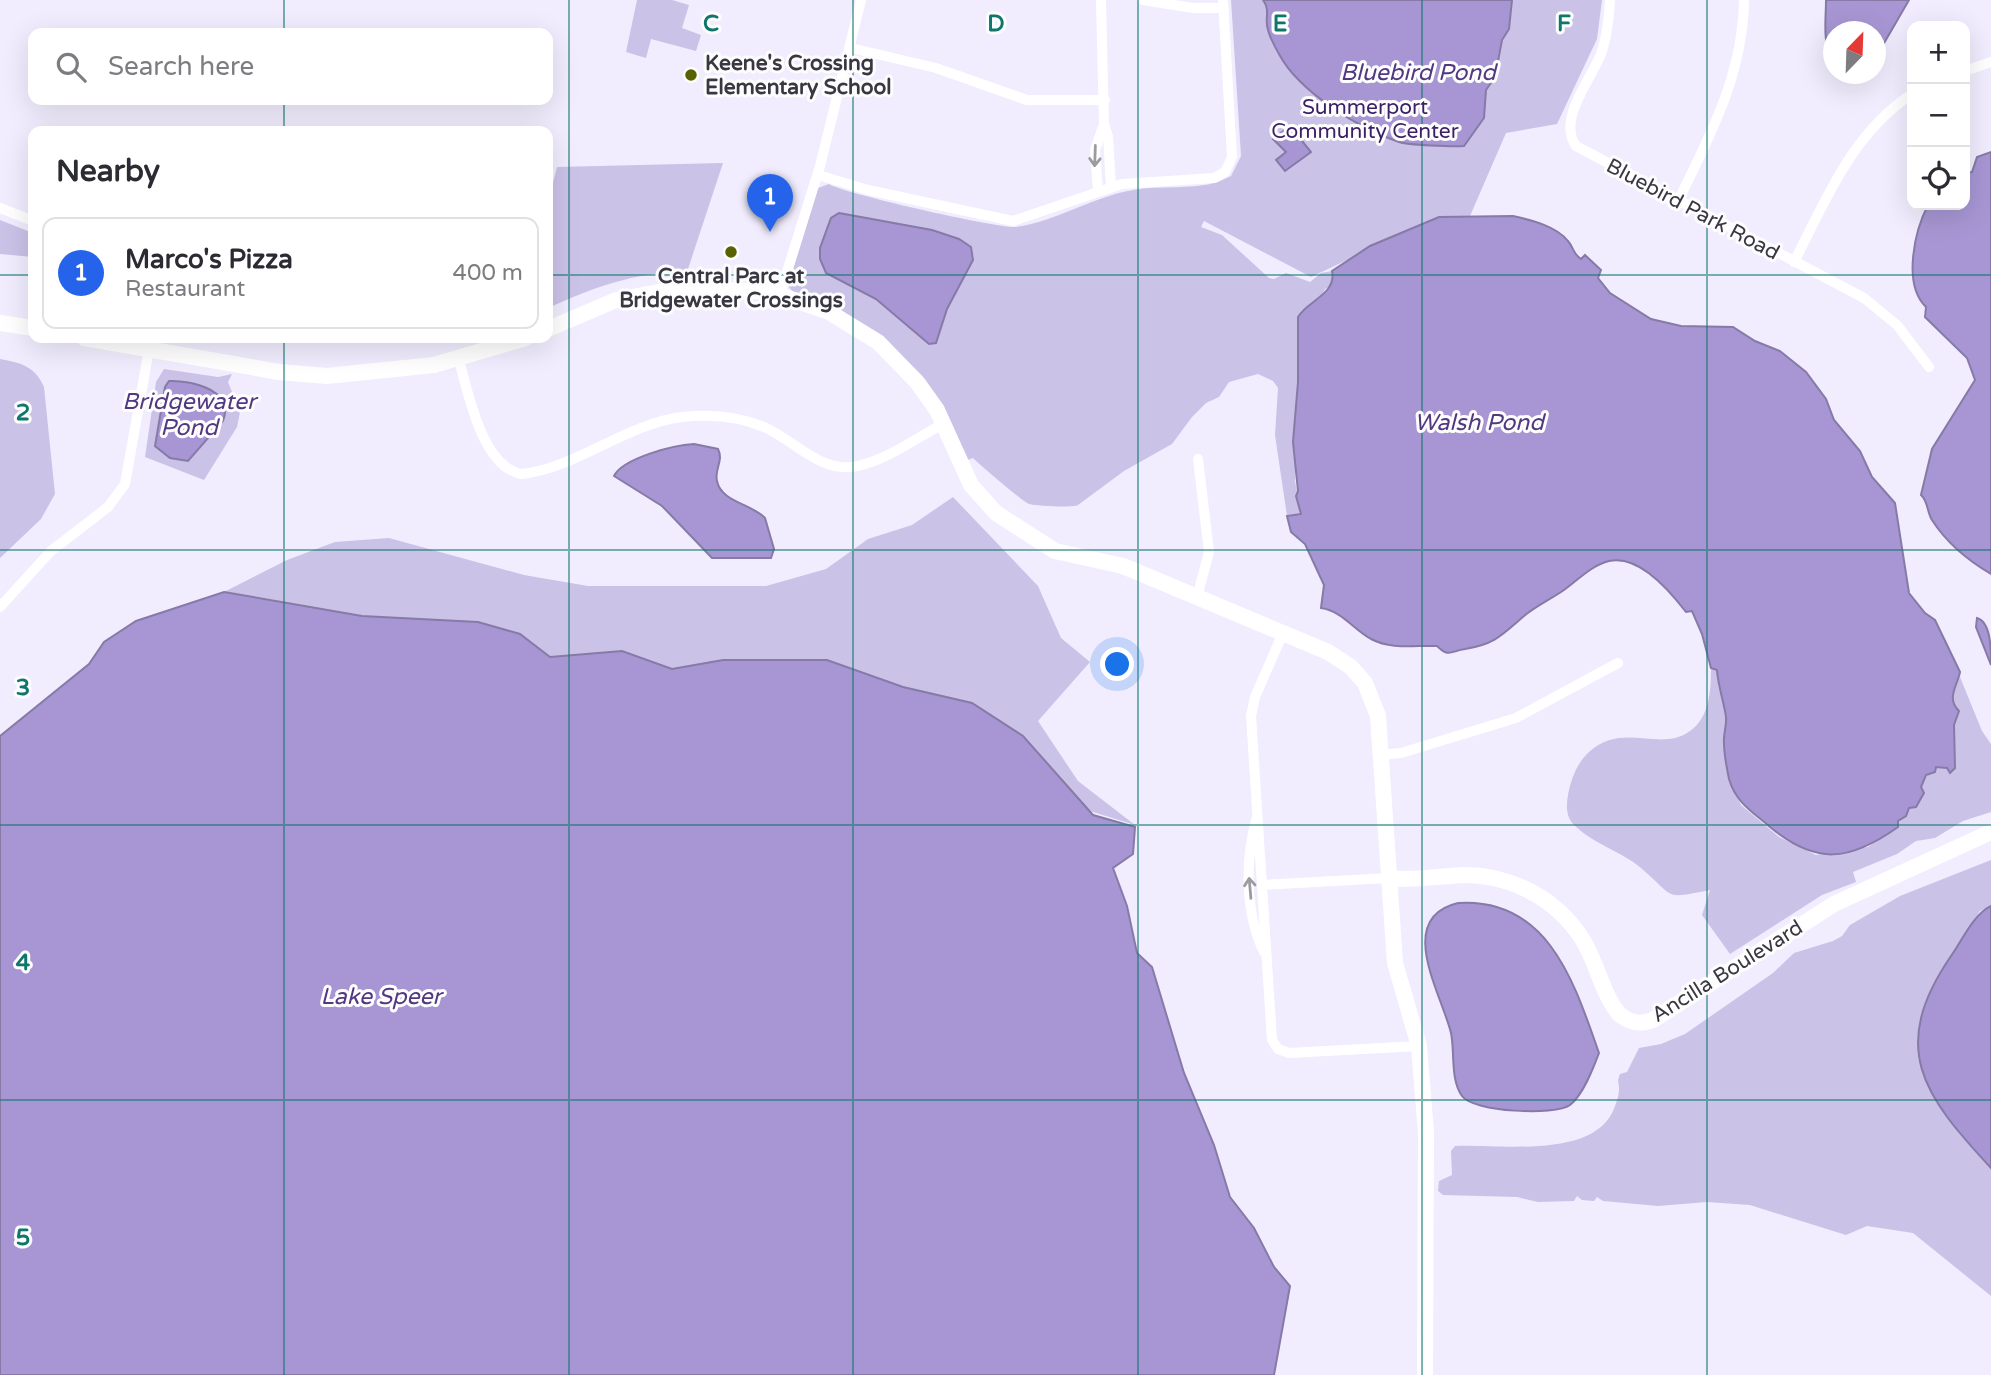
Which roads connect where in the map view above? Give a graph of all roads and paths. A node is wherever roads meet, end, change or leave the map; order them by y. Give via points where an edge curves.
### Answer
1 (861, 0) edge
2 (1101, 0) edge
3 (1143, 0) edge
4 (1610, 0) edge
5 (1744, 0) edge
6 (1223, 4) edge
7 (851, 48) junction
8 (1991, 62) edge
9 (1970, 69) edge
10 (1907, 97) edge
11 (1105, 100) junction
12 (1104, 124) junction
13 (818, 175) junction
14 (1111, 187) junction
15 (1098, 190) junction
16 (1679, 199) junction
17 (0, 208) edge
18 (28, 219) edge
19 (1794, 262) junction
20 (780, 294) junction
21 (0, 323) edge
22 (28, 327) edge
23 (553, 327) edge
24 (114, 343) edge
25 (511, 343) edge
26 (149, 349) junction
27 (459, 360) junction
28 (1929, 367) dead end
29 (943, 424) junction
30 (1198, 459) dead end
31 (1197, 597) junction
32 (0, 607) edge
33 (1283, 633) junction
34 (1618, 663) dead end
35 (1381, 755) junction
36 (1256, 817) junction
37 (1991, 832) edge
38 (1389, 878) junction
39 (1263, 885) junction
40 (1266, 954) junction
41 (1419, 1046) junction
42 (1425, 1375) edge

1 - 7 street
2 - 11 street
3 - 6 street via 1193,8
4 - 16 street, Bluebird Park Road via 1604,44 1571,120 1571,137 1583,152
5 - 16 street via 1728,94
6 - 14 street via 1233,152 1228,168 1208,179
7 - 11 street via 936,68 1027,100
7 - 13 street
8 - 9 street
10 - 19 street via 1858,143
11 - 12 street
12 - 14 street
12 -> 15 street via 1095,150
13 - 15 street via 1007,221
13 - 20 street
14 - 15 street
16 - 19 street, Bluebird Park Road
17 - 18 street
19 - 28 street, Bluebird Park Road via 1873,304 1904,333
20 - 23 street via 703,288 650,292 595,307
20 - 29 street via 838,316 878,342 918,382
21 - 22 street
24 - 26 street
25 - 27 street
26 - 27 street via 327,376 398,371
26 - 32 street via 125,484 108,507 51,551
27 - 29 street via 483,436 507,467 521,474 572,458 642,426 682,417 746,421 823,462 848,467 875,460
29 - 31 street via 971,485 1004,519 1055,551 1117,564
30 - 31 street via 1209,552
31 - 33 street
33 - 35 street via 1328,652 1358,674 1376,708
33 - 36 street via 1251,711
34 - 35 street via 1516,718
35 - 38 street
36 - 39 street
40 -> 36 street via 1256,929 1249,886
37 - 38 street, Ancilla Boulevard via 1834,904 1643,1023 1628,1020 1616,1010 1581,937 1563,915 1534,893 1482,876
38 - 39 street, Ancilla Boulevard
38 - 41 street via 1396,971
39 - 40 street
40 - 41 street via 1271,1035 1278,1049 1294,1053
41 - 42 street via 1427,1156

